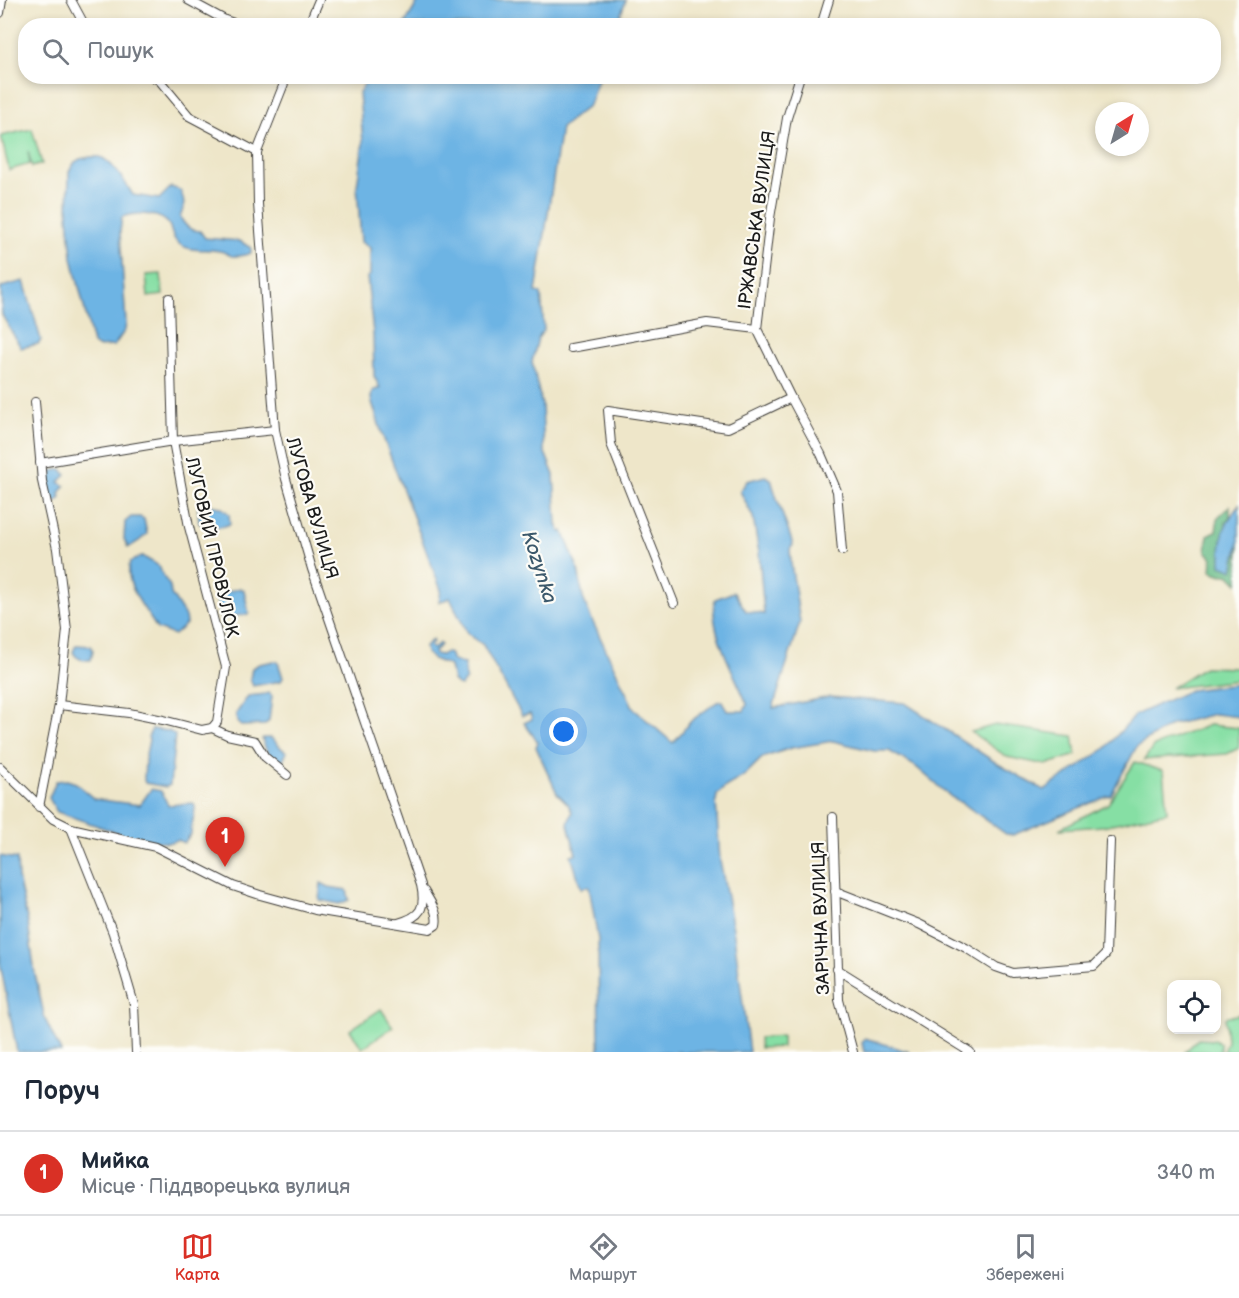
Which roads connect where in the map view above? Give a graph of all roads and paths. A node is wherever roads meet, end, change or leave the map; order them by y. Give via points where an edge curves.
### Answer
1 (2, 0) edge
2 (71, 0) edge
3 (188, 0) edge
4 (319, 0) edge
5 (829, 0) edge
6 (0, 12) edge
7 (81, 18) edge
8 (221, 18) edge
9 (311, 18) edge
10 (823, 18) edge
11 (162, 84) edge
12 (284, 84) edge
13 (798, 84) edge
14 (258, 152) junction
15 (169, 298) dead end
16 (758, 329) junction
17 (571, 348) dead end
18 (791, 398) junction
19 (35, 402) dead end
20 (275, 430) junction
21 (173, 441) junction
22 (40, 463) junction
23 (842, 551) dead end
24 (674, 603) dead end
25 (59, 705) junction
26 (212, 728) junction
27 (0, 767) edge
28 (287, 775) dead end
29 (39, 807) junction
30 (833, 817) dead end
31 (71, 828) junction
32 (1110, 841) dead end
33 (421, 885) junction
34 (835, 891) junction
35 (398, 923) junction
36 (837, 969) junction
37 (136, 1052) edge
38 (853, 1052) edge
39 (970, 1052) edge

1 - 6 street
2 - 7 street
3 - 8 street
4 - 9 street
5 - 10 street
11 - 14 street via 189,116
12 - 14 street, ЛУГОВА ВУЛИЦЯ
13 - 16 street, ІРЖАВСЬКА ВУЛИЦЯ via 787,118 770,219
14 - 20 street, ЛУГОВА ВУЛИЦЯ via 258,204
15 - 21 street, ЛУГОВИЙ ПРОВУЛОК
16 - 17 street via 707,323
16 - 18 street, ІРЖАВСЬКА ВУЛИЦЯ
18 - 23 street, ІРЖАВСЬКА ВУЛИЦЯ via 837,491
18 - 24 street via 728,428 608,410 611,444
19 - 22 street
20 - 21 street
20 - 33 street, ЛУГОВА ВУЛИЦЯ via 312,569
21 - 22 street
21 - 26 street, ЛУГОВИЙ ПРОВУЛОК via 189,527 226,667 217,722
22 - 25 street via 65,601 67,630
25 - 26 street via 129,713 202,730
25 - 29 street
26 - 28 street via 255,741 265,757
27 - 29 street
29 - 31 street
30 - 34 street, ЗАРІЧНА ВУЛИЦЯ
31 - 35 street via 156,847 233,886 260,895 315,910
31 - 37 street via 113,933 134,1004
32 - 34 street via 1106,954 1094,966 1013,973 919,924
33 - 35 street, ЛУГОВА ВУЛИЦЯ via 420,912
33 - 35 street via 435,910 436,925 427,929
34 - 36 street, ЗАРІЧНА ВУЛИЦЯ
36 - 38 street, ЗАРІЧНА ВУЛИЦЯ via 839,1000
36 - 39 street

